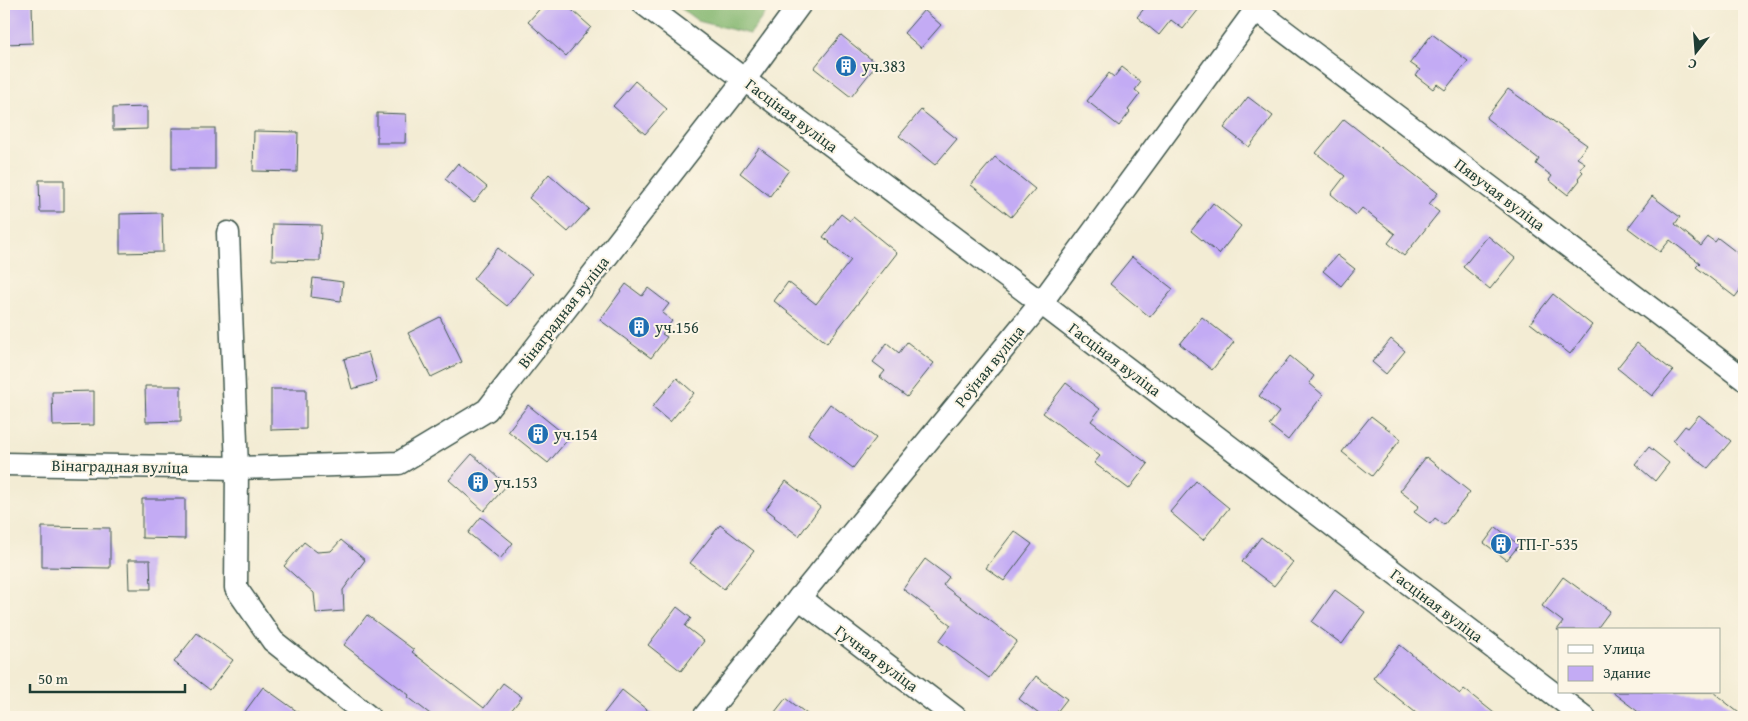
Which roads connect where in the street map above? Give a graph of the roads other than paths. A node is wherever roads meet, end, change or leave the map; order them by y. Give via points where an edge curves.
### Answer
1 (644, 4) edge
2 (800, 4) edge
3 (1258, 7) edge
4 (744, 78) junction
5 (228, 233) dead end
6 (1041, 303) junction
7 (1744, 379) edge
8 (4, 464) edge
9 (236, 468) junction
10 (799, 598) junction
11 (368, 717) edge
12 (704, 717) edge
13 (955, 717) edge
14 (1584, 717) edge

1 - 4 street, Гасціная вуліца
2 - 4 street, Вінаградная вуліца
3 - 6 street, Роўная вуліца
3 - 7 street, Пявучая вуліца
4 - 6 street, Гасціная вуліца
4 - 9 street, Вінаградная вуліца via 487,410 399,463
5 - 9 street
6 - 10 street, Роўная вуліца
6 - 14 street, Гасціная вуліца
8 - 9 street, Вінаградная вуліца
9 - 11 street via 236,588 273,641
10 - 12 street, Роўная вуліца
10 - 13 street, Гучная вуліца

